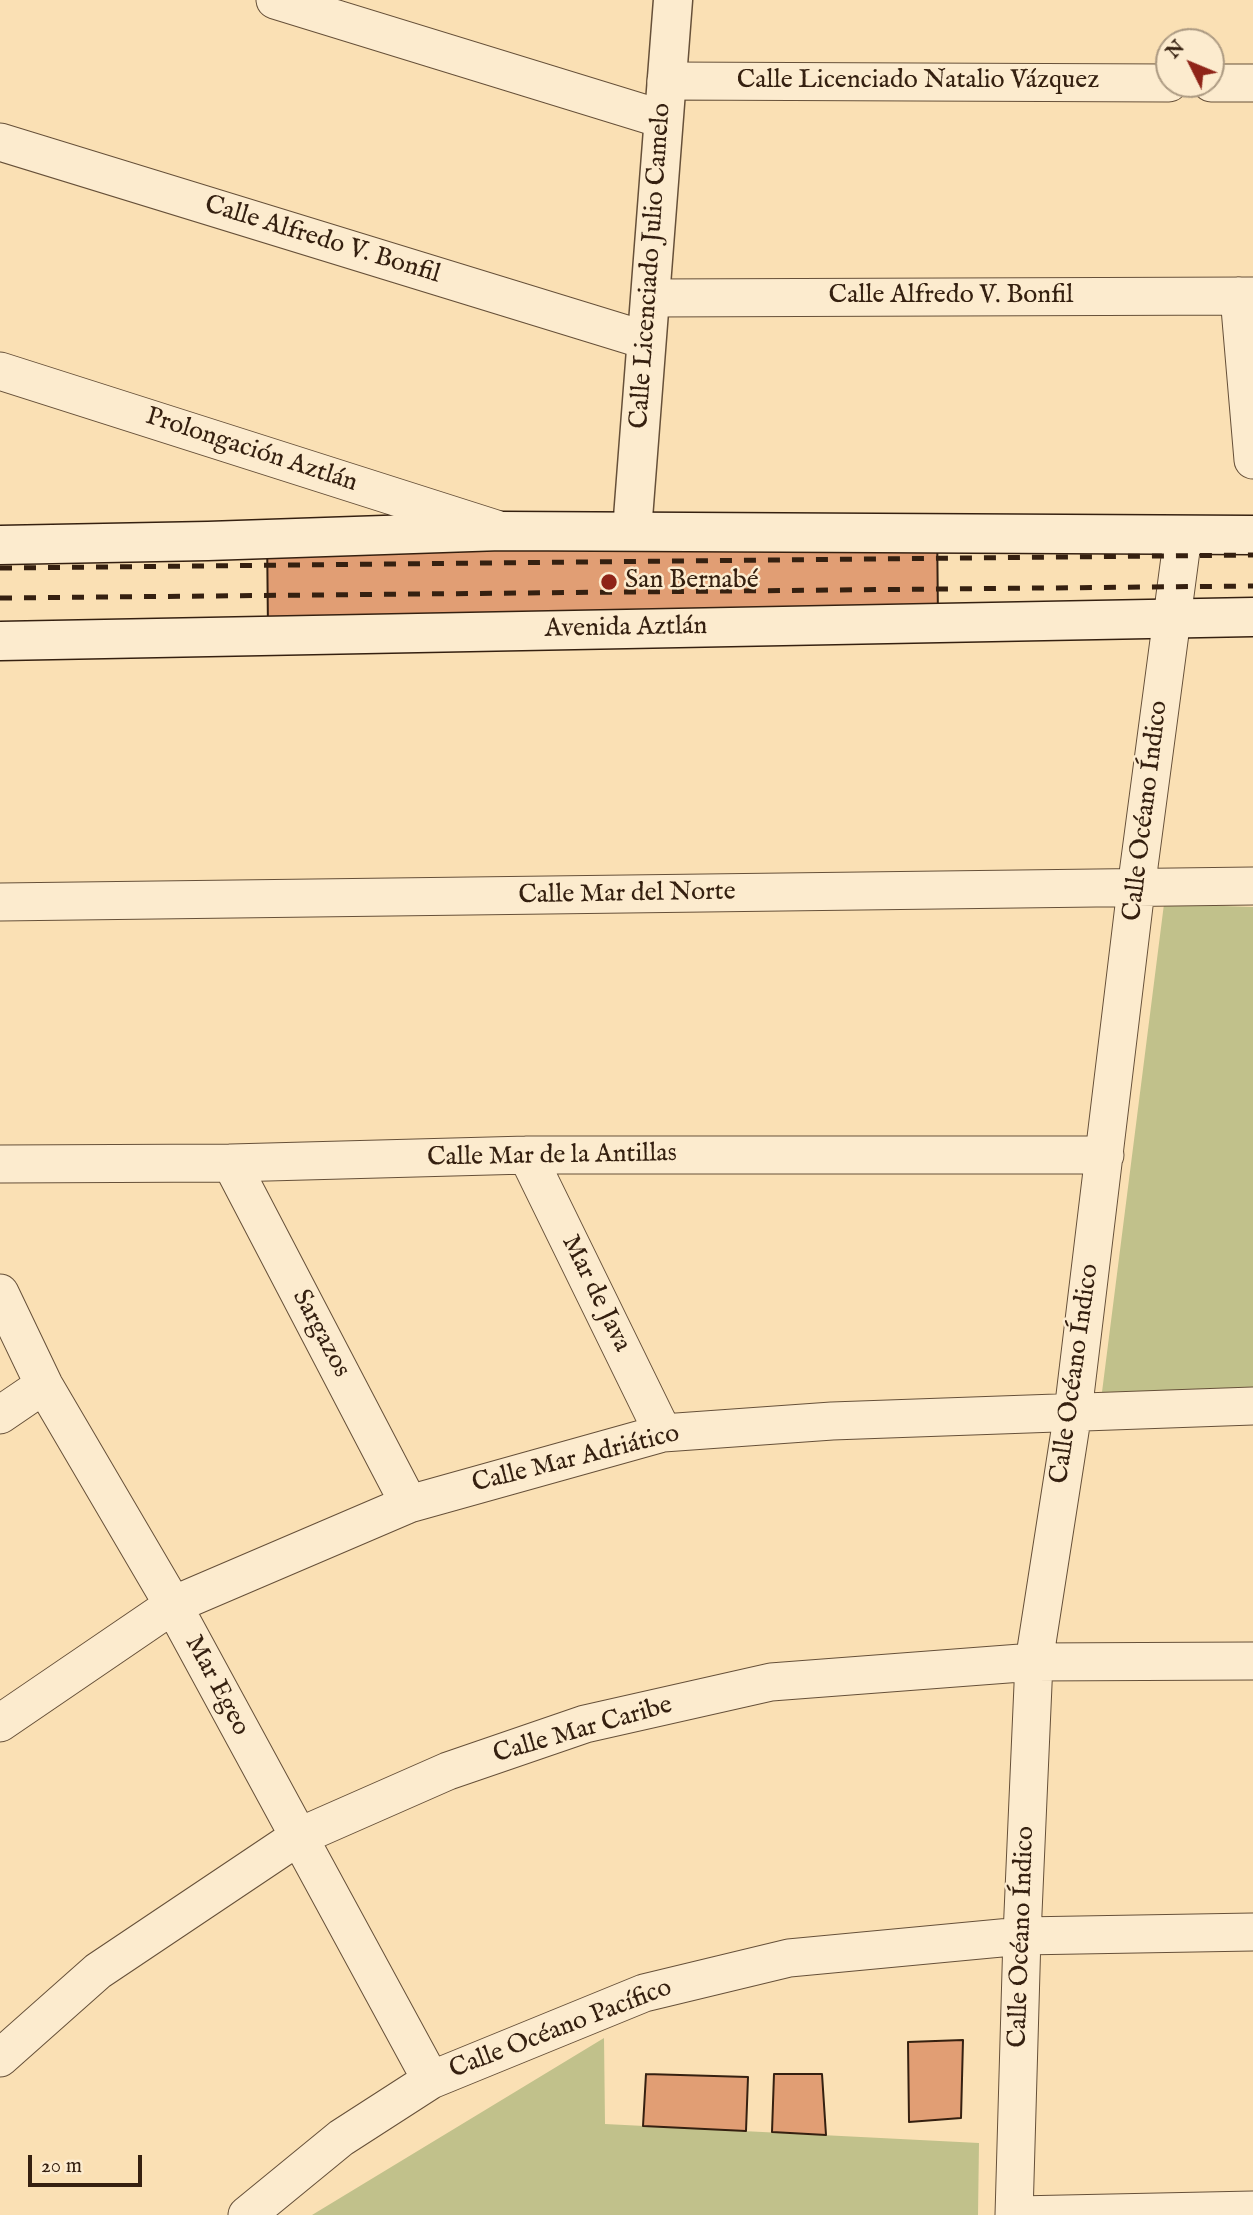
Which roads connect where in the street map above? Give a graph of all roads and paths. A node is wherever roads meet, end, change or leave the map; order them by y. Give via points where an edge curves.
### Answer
1 (275, 0) edge
2 (673, 0) edge
3 (666, 81) junction
4 (1155, 83) edge
5 (1225, 83) edge
6 (1253, 83) edge
7 (662, 119) junction
8 (0, 142) edge
9 (1246, 296) edge
10 (650, 298) junction
11 (645, 340) junction
12 (0, 371) edge
13 (1253, 460) edge
14 (501, 531) junction
15 (632, 531) junction
16 (1183, 535) junction
17 (1253, 535) edge
18 (0, 545) edge
19 (1253, 617) edge
20 (1172, 618) junction
21 (0, 641) edge
22 (1253, 887) edge
23 (1136, 889) junction
24 (0, 902) edge
25 (527, 1155) junction
26 (1105, 1155) junction
27 (231, 1163) junction
28 (0, 1164) edge
29 (0, 1293) edge
30 (44, 1385) junction
31 (1253, 1406) edge
32 (1073, 1412) junction
33 (0, 1415) edge
34 (663, 1433) junction
35 (408, 1504) junction
36 (173, 1605) junction
37 (1253, 1661) edge
38 (1034, 1662) junction
39 (0, 1723) edge
40 (298, 1837) junction
41 (1253, 1932) edge
42 (1022, 1936) junction
43 (0, 2058) edge
44 (431, 2080) junction
45 (1253, 2210) edge
46 (247, 2215) edge
47 (1015, 2215) edge

1 - 7 street
2 - 3 main road, Calle Licenciado Julio Camelo
3 - 4 street, Calle Licenciado Natalio Vázquez
3 - 7 main road, Calle Licenciado Julio Camelo
5 - 6 street
7 - 10 main road, Calle Licenciado Julio Camelo
8 - 11 street, Calle Alfredo V. Bonfil
9 - 10 street, Calle Alfredo V. Bonfil
9 - 13 street
10 - 11 main road, Calle Licenciado Julio Camelo
11 - 15 main road, Calle Licenciado Julio Camelo
12 - 14 street, Prolongación Aztlán
14 - 15 main road
14 - 18 main road
15 - 16 main road
16 - 17 main road
16 - 20 street, Calle Océano Índico
19 - 20 main road, Avenida Aztlán
20 - 21 main road, Avenida Aztlán
20 - 23 street, Calle Océano Índico
22 - 23 street, Calle Mar del Norte
23 - 24 street, Calle Mar del Norte
23 - 26 street, Calle Océano Índico
25 - 26 street, Calle Mar de la Antillas
25 - 27 street, Calle Mar de la Antillas
25 - 34 street, Mar de Java
26 - 32 street, Calle Océano Índico
27 - 28 street, Calle Mar de la Antillas
27 - 35 street, Sargazos
29 - 30 street, Mar Egeo
30 - 33 street
30 - 36 street, Mar Egeo
31 - 32 street, Calle Mar Adriático
32 - 34 street, Calle Mar Adriático
32 - 38 street, Calle Océano Índico
34 - 35 street, Calle Mar Adriático
35 - 36 street, Calle Mar Adriático
36 - 39 street, Calle Mar Adriático
36 - 40 street, Mar Egeo
37 - 38 street, Calle Mar Caribe
38 - 40 street, Calle Mar Caribe via 771,1682 585,1724 448,1771
38 - 42 street, Calle Océano Índico
40 - 43 street, Calle Mar Caribe via 97,1970
40 - 44 street, Mar Egeo
41 - 42 street, Calle Océano Pacífico
42 - 44 street, Calle Océano Pacífico via 789,1958 644,1993
42 - 47 street, Calle Océano Índico
44 - 46 street, Calle Océano Pacífico via 341,2138
45 - 47 street

